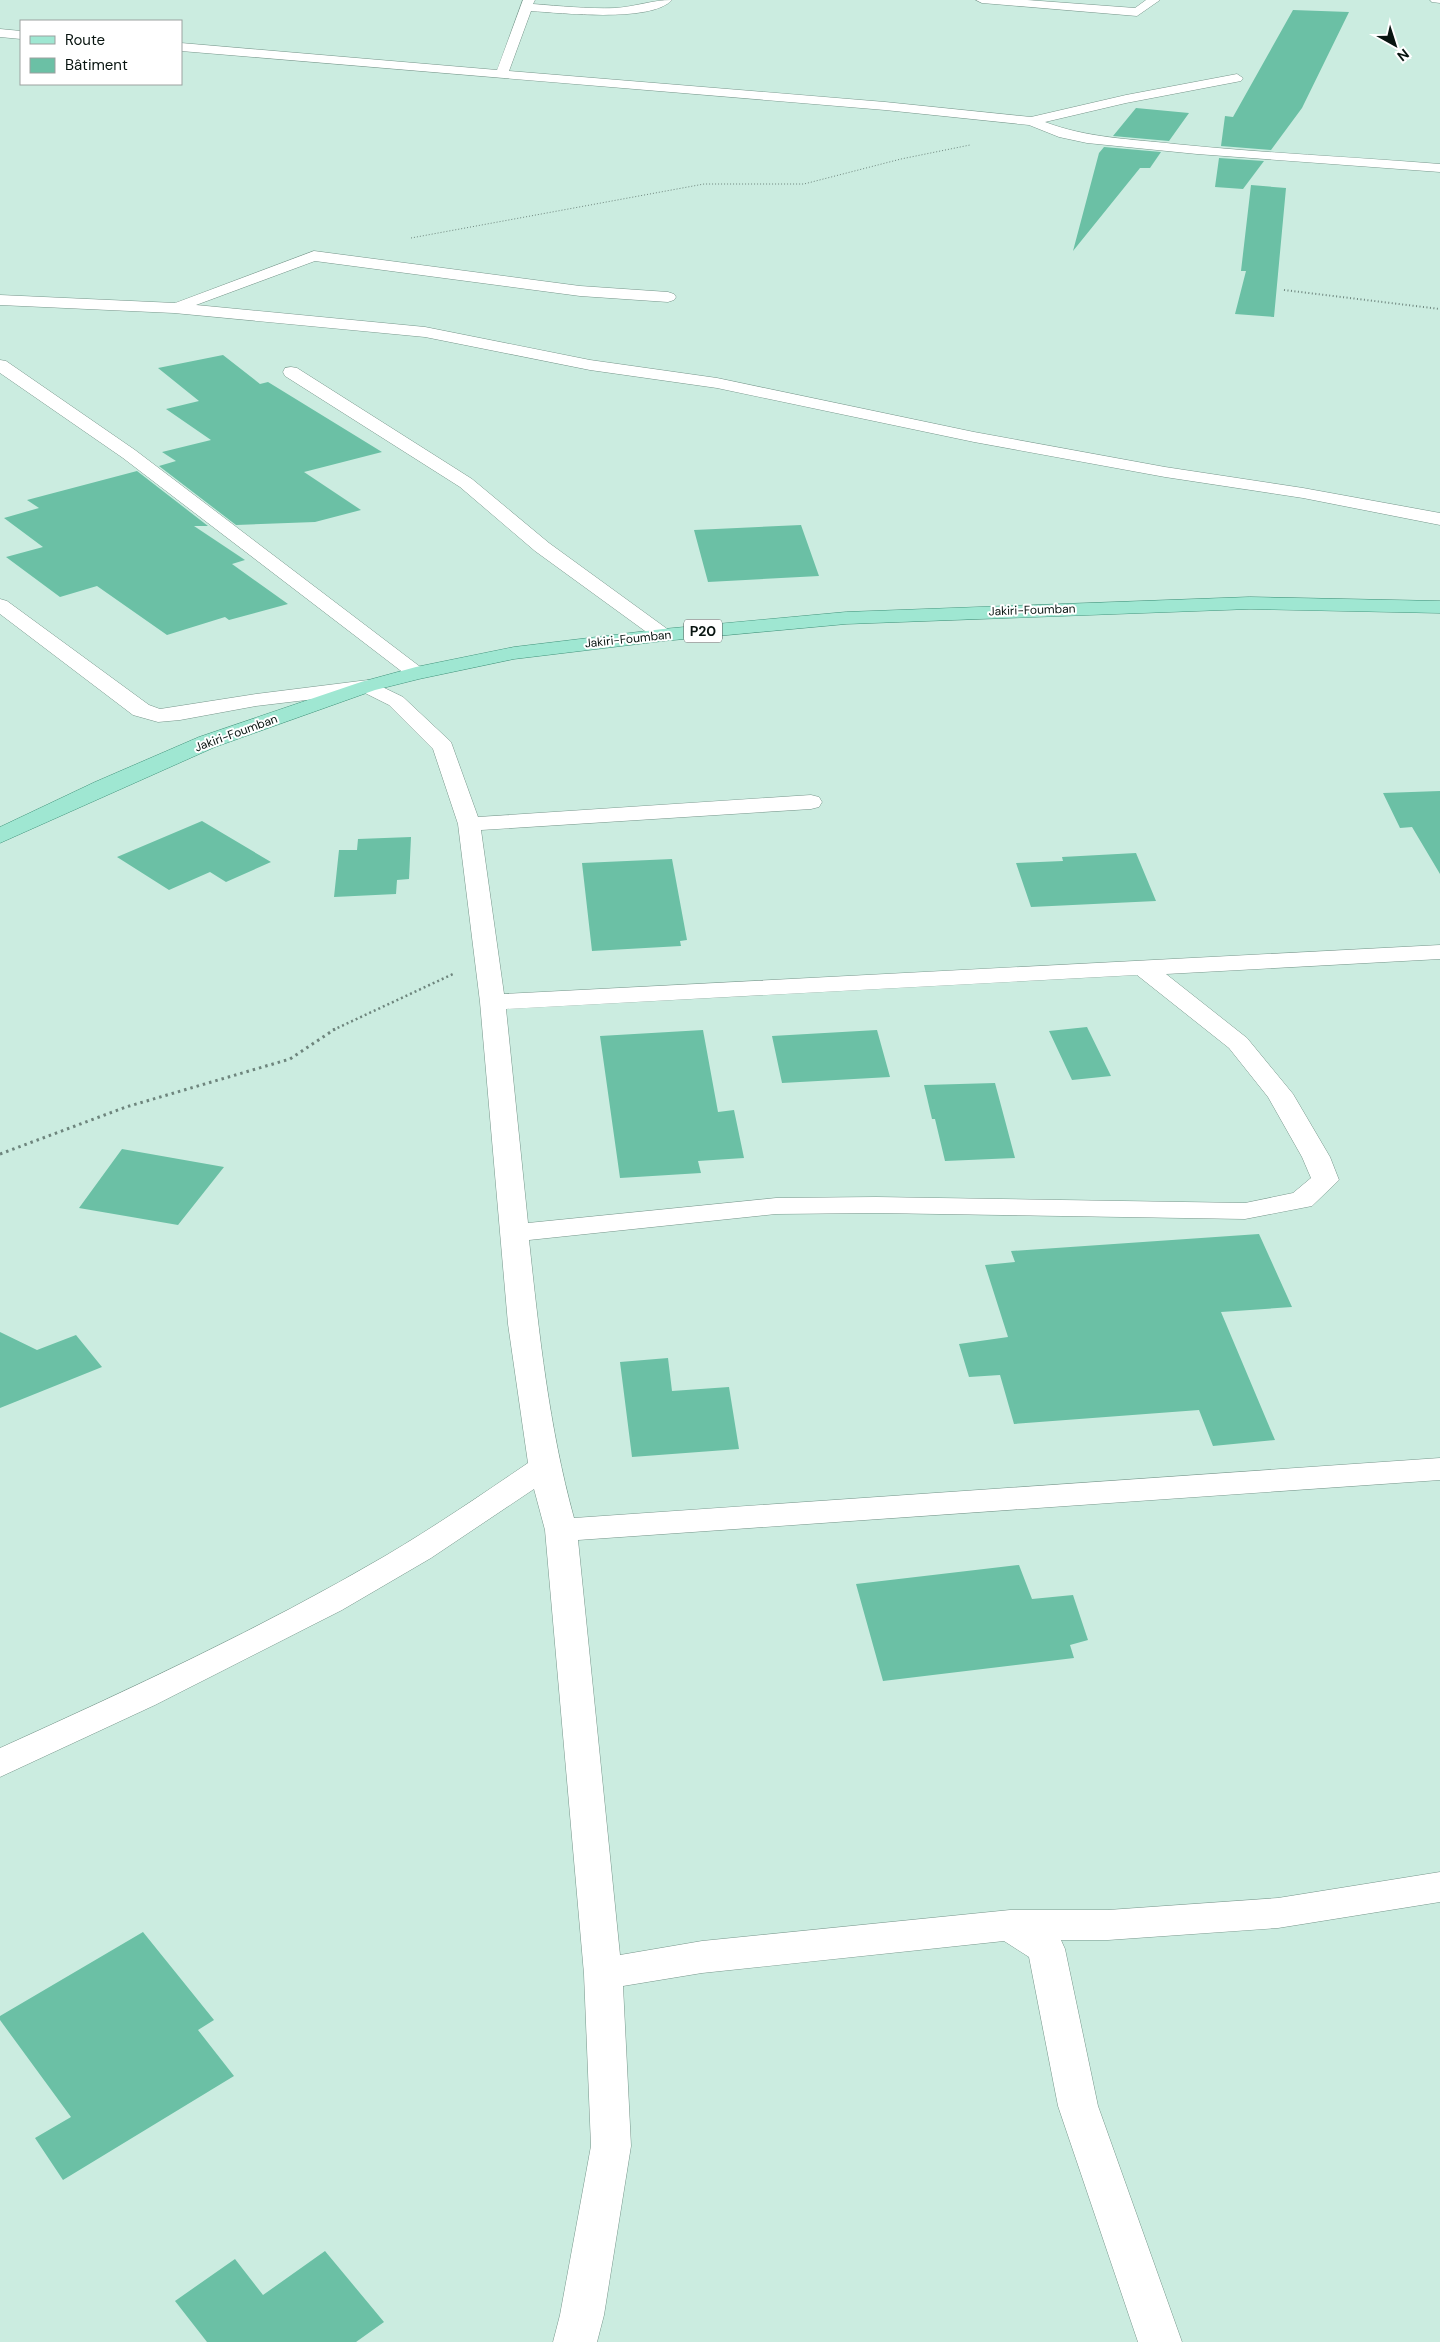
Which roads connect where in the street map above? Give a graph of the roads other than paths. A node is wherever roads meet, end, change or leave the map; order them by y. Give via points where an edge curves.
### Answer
1 (666, 0) edge
2 (982, 0) edge
3 (1154, 0) edge
4 (1436, 0) edge
5 (1440, 0) edge
6 (527, 4) edge
7 (0, 33) edge
8 (20, 34) edge
9 (182, 47) edge
10 (502, 73) junction
11 (1237, 78) dead end
12 (1030, 121) junction
13 (1440, 168) edge
14 (668, 297) dead end
15 (0, 300) edge
16 (174, 308) junction
17 (0, 365) edge
18 (291, 372) dead end
19 (1440, 519) edge
20 (0, 605) edge
21 (1440, 607) edge
22 (663, 635) junction
23 (416, 673) junction
24 (368, 686) junction
25 (811, 802) dead end
26 (469, 824) junction
27 (0, 836) edge
28 (1440, 952) edge
29 (1143, 968) junction
30 (493, 1002) junction
31 (516, 1233) junction
32 (544, 1467) junction
33 (1440, 1469) edge
34 (561, 1530) junction
35 (0, 1763) edge
36 (1440, 1887) edge
37 (1010, 1925) junction
38 (603, 1974) junction
39 (575, 2342) edge
40 (1160, 2342) edge

1 - 6 street via 634,10
2 - 3 street via 1137,12
4 - 5 street
6 - 10 street
7 - 8 street
9 - 10 street
10 - 12 street
11 - 12 street
12 - 13 street via 1087,139
14 - 16 street via 580,291 314,256
15 - 16 street
16 - 19 street via 425,332 590,365 717,383 1137,467
17 - 23 street via 129,454
18 - 22 street via 466,483 542,548
20 - 24 street via 141,710 158,716
21 - 22 main road, Jakiri-Foumban / P20 via 1250,603 1004,611 846,618
22 - 23 main road, Jakiri-Foumban / P20 via 514,653
23 - 24 main road, Jakiri-Foumban / P20
24 - 26 street via 396,701 443,747
24 - 27 main road, Jakiri-Foumban / P20 via 207,742
25 - 26 street
26 - 30 street
28 - 29 street
29 - 30 street
29 - 31 street via 1238,1043 1280,1094 1316,1156 1325,1180 1302,1200 1245,1211 776,1206
30 - 31 street
31 - 32 street via 523,1324
32 - 34 street
32 - 35 street via 474,1516 377,1575 228,1655
33 - 34 street
34 - 38 street
36 - 37 street via 1278,1913 1108,1925
37 - 38 street via 702,1957
37 - 40 street via 1046,1949 1078,2106
38 - 39 street via 611,2146

